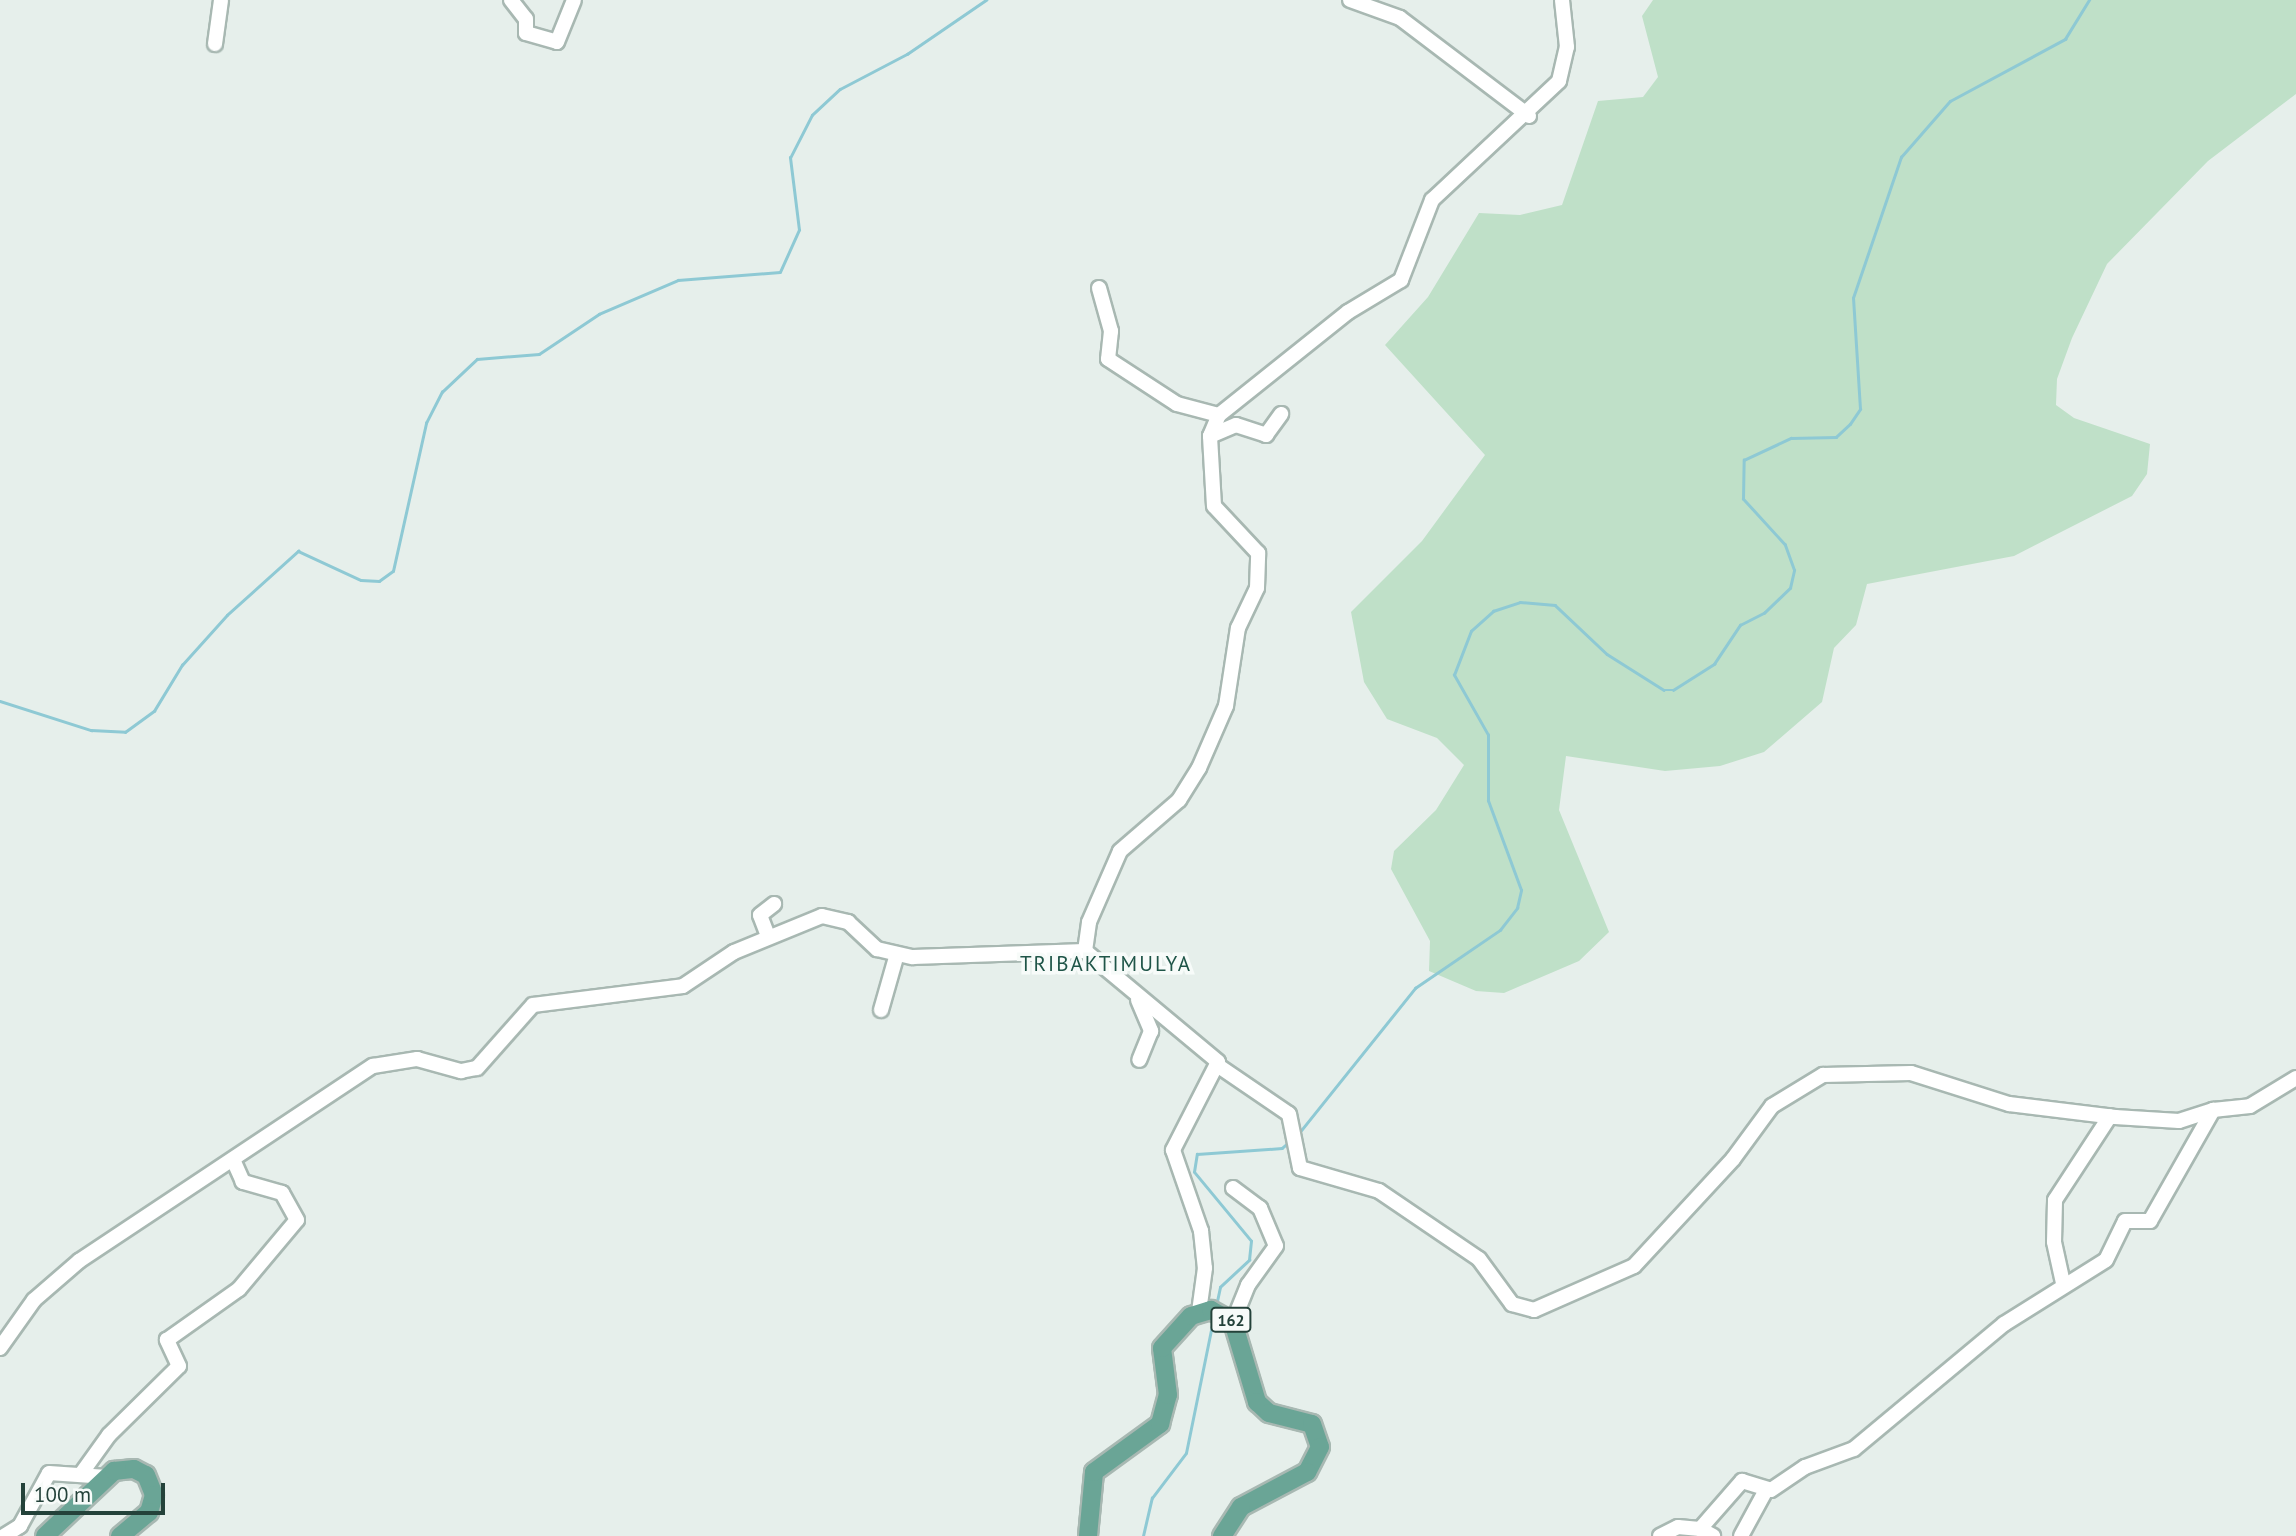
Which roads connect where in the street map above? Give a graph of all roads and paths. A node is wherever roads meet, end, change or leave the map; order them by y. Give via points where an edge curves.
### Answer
1 (220, 0) edge
2 (511, 0) edge
3 (574, 0) edge
4 (1350, 0) edge
5 (1562, 0) edge
6 (215, 44) dead end
7 (1529, 116) junction
8 (1099, 288) dead end
9 (1281, 414) dead end
10 (1219, 415) junction
11 (1210, 436) junction
12 (774, 904) dead end
13 (768, 936) junction
14 (1085, 951) junction
15 (897, 954) junction
16 (1138, 999) junction
17 (881, 1010) dead end
18 (1139, 1060) dead end
19 (1220, 1067) junction
20 (2296, 1079) edge
21 (2213, 1110) junction
22 (2110, 1116) junction
23 (233, 1160) junction
24 (1233, 1188) dead end
25 (2063, 1283) junction
26 (1199, 1312) junction
27 (1233, 1322) junction
28 (0, 1348) edge
29 (81, 1474) junction
30 (107, 1477) junction
31 (1766, 1490) junction
32 (1707, 1532) edge
33 (4, 1536) edge
34 (45, 1536) edge
35 (120, 1536) edge
36 (1088, 1536) edge
37 (1222, 1536) edge
38 (1661, 1536) edge
39 (1741, 1536) edge

1 - 6 street
2 - 3 street via 526,19 526,33 557,42
4 - 7 street via 1400,18
5 - 7 street via 1564,69
7 - 10 street via 1432,200 1401,280 1348,312
8 - 10 street via 1111,331 1109,361 1177,404
9 - 11 street via 1266,435 1236,425
10 - 11 street
11 - 14 street via 1214,506 1258,553 1257,588 1238,628 1226,706 1199,768 1180,800 1120,850 1089,922
12 - 13 street via 760,915
13 - 15 street via 809,919 833,917 858,928 877,949
13 - 23 street via 683,986 533,1005 477,1068 461,1071 417,1059 373,1066
14 - 15 street
14 - 16 street
15 - 17 street
16 - 18 street via 1151,1031
16 - 19 street
19 - 22 street via 1289,1114 1300,1168 1379,1191 1479,1259 1512,1304 1534,1310 1634,1266 1733,1159 1772,1106 1823,1075 1919,1074 2009,1104
19 - 26 street via 1174,1144 1176,1170 1200,1231 1205,1268
20 - 21 street via 2250,1105
21 - 22 street via 2179,1121
21 - 25 street via 2150,1221 2125,1221 2106,1260
22 - 25 street via 2055,1200 2054,1242
23 - 28 street via 51,1282
23 - 29 street via 243,1182 282,1194 297,1220 239,1289 167,1340 179,1366 109,1435
24 - 27 street via 1260,1208 1276,1246 1248,1284
25 - 31 street via 1854,1449
26 - 27 main road, 162 via 1216,1311
26 - 36 main road, 162 via 1162,1348 1168,1395 1160,1424 1094,1472
27 - 37 main road, 162 via 1252,1395 1269,1413 1312,1424 1320,1447 1307,1472 1241,1507
29 - 30 street
29 - 33 street via 47,1475 20,1526
30 - 34 main road
30 - 35 main road via 125,1468 149,1479 149,1512
31 - 32 street via 1742,1480
31 - 39 street
32 - 38 street via 1678,1527

